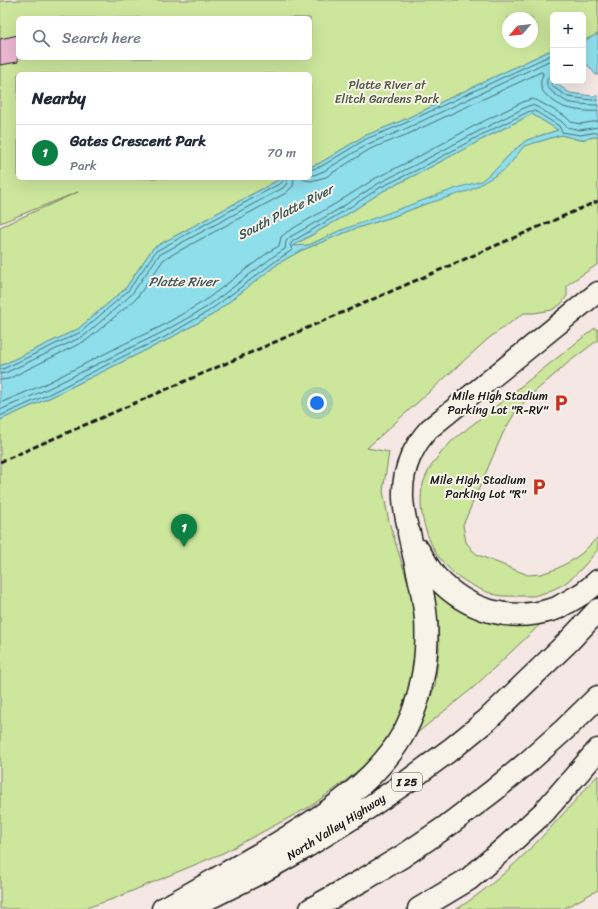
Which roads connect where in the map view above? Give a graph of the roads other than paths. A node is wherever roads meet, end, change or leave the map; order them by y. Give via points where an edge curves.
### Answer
1 (598, 292) edge
2 (409, 533) junction
3 (598, 581) edge
4 (598, 610) edge
5 (598, 696) edge
6 (598, 750) edge
7 (163, 909) edge
8 (184, 909) edge
9 (312, 909) edge
10 (419, 909) edge

1 - 2 street via 422,436 406,470 403,490
2 - 3 highway via 436,577 448,589 474,606 490,611 510,615 556,609
2 - 7 highway via 425,605 425,658 414,709 397,744 366,780 324,813 278,843
4 - 8 highway, North Valley Highway / I 25 via 487,720 408,781 304,848
5 - 9 highway via 565,730 493,791 383,868
6 - 10 highway via 544,812 507,846 468,879

